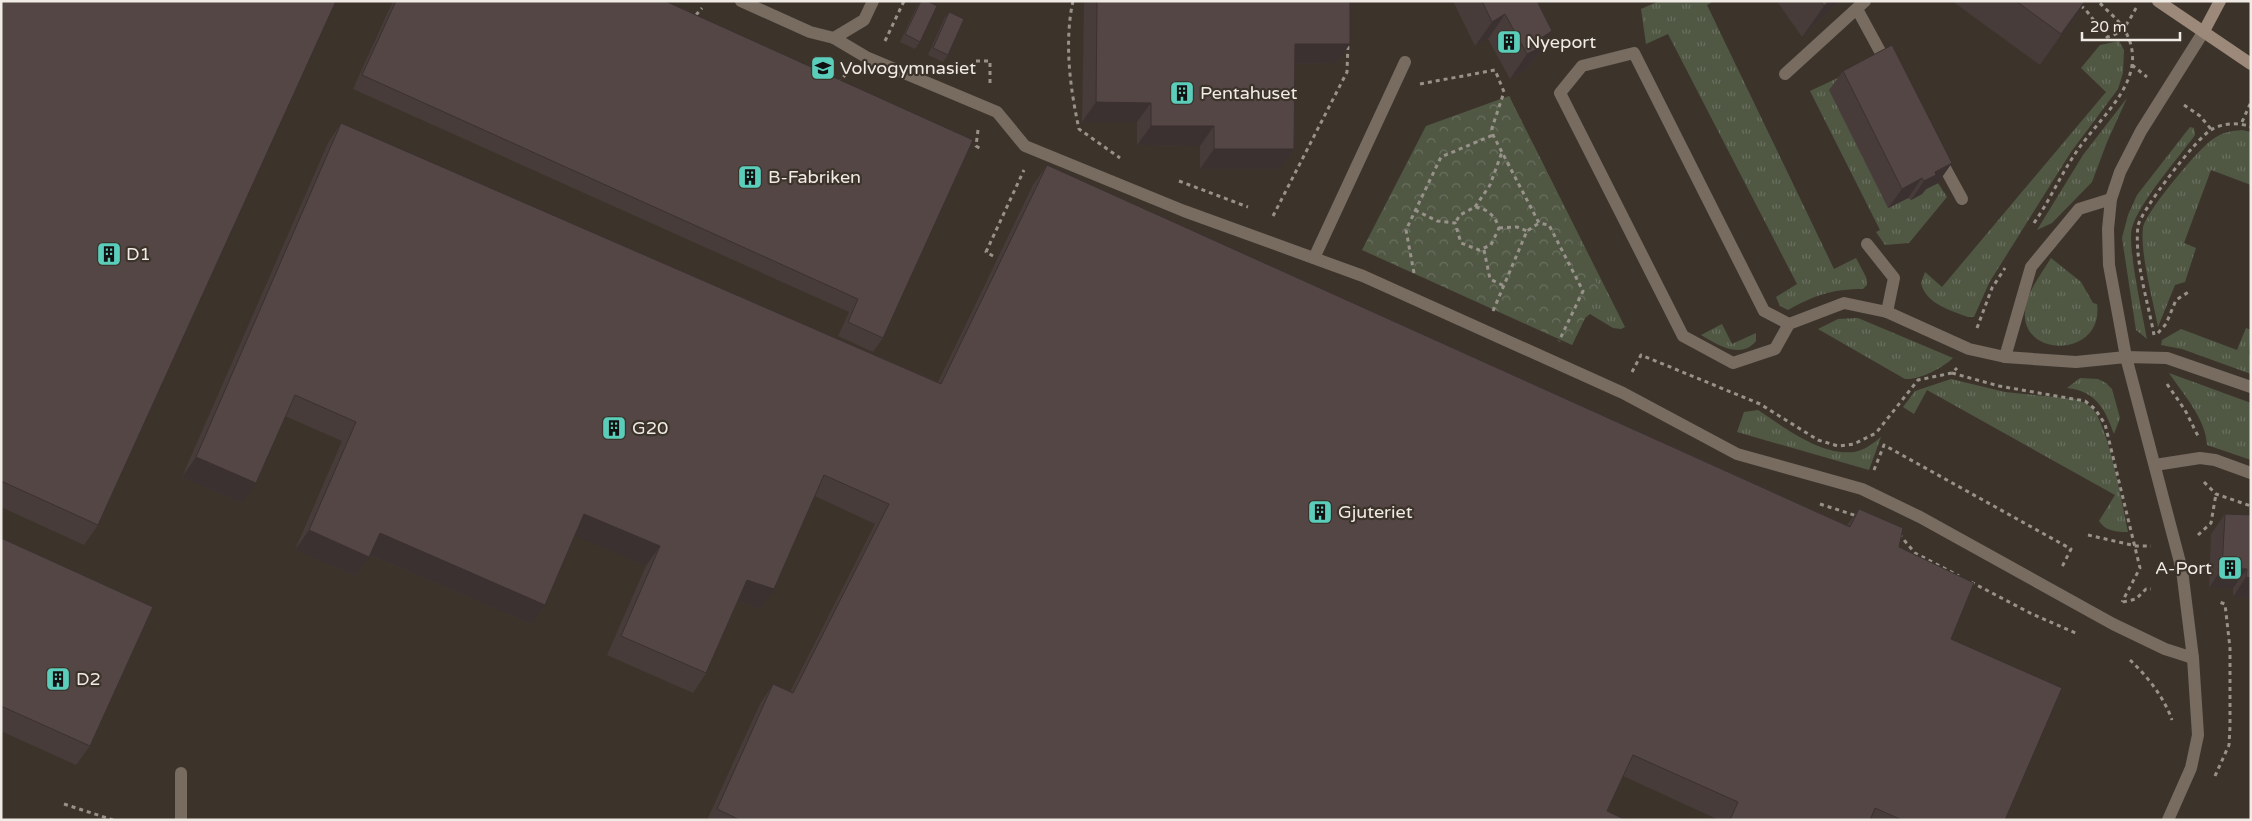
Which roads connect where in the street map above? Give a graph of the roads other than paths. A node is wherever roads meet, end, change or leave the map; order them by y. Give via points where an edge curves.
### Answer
1 (741, 1) edge
2 (873, 1) edge
3 (2158, 1) edge
4 (2220, 1) edge
5 (1861, 5) edge
6 (2204, 31) junction
7 (834, 38) junction
8 (1405, 62) dead end
9 (2251, 64) edge
10 (1785, 74) dead end
11 (1895, 78) edge
12 (1934, 147) edge
13 (1962, 199) dead end
14 (2111, 199) junction
15 (1867, 244) dead end
16 (1314, 258) junction
17 (1887, 312) junction
18 (1790, 324) junction
19 (2005, 357) junction
20 (2126, 357) junction
21 (2251, 387) edge
22 (2155, 465) junction
23 (2251, 473) edge
24 (2193, 658) junction
25 (181, 773) dead end
26 (181, 820) edge
27 (2168, 820) edge

1 - 7 street via 810,32
2 - 7 street via 864,20
3 - 6 main road
4 - 6 main road
5 - 10 street
5 - 11 street
6 - 9 main road
6 - 14 street via 2141,131 2120,172
7 - 16 street via 866,58 997,112 1025,146 1184,212
8 - 16 street
12 - 13 street
14 - 19 street via 2079,209 2031,267
14 - 20 street via 2109,265
15 - 17 street via 1894,278
16 - 24 street via 1363,276 1526,348 1623,393 1737,454 1862,489 1920,517 2113,624 2165,649
17 - 18 street via 1844,303
17 - 19 street via 1969,348
18 - 18 street via 1764,311 1634,53 1582,66 1560,94 1683,336 1733,363 1775,349
19 - 20 street via 2076,362
20 - 21 street via 2167,358
20 - 22 street
22 - 23 street via 2200,458
22 - 24 street via 2182,570
24 - 27 street via 2198,710 2196,744 2191,768
25 - 26 street

